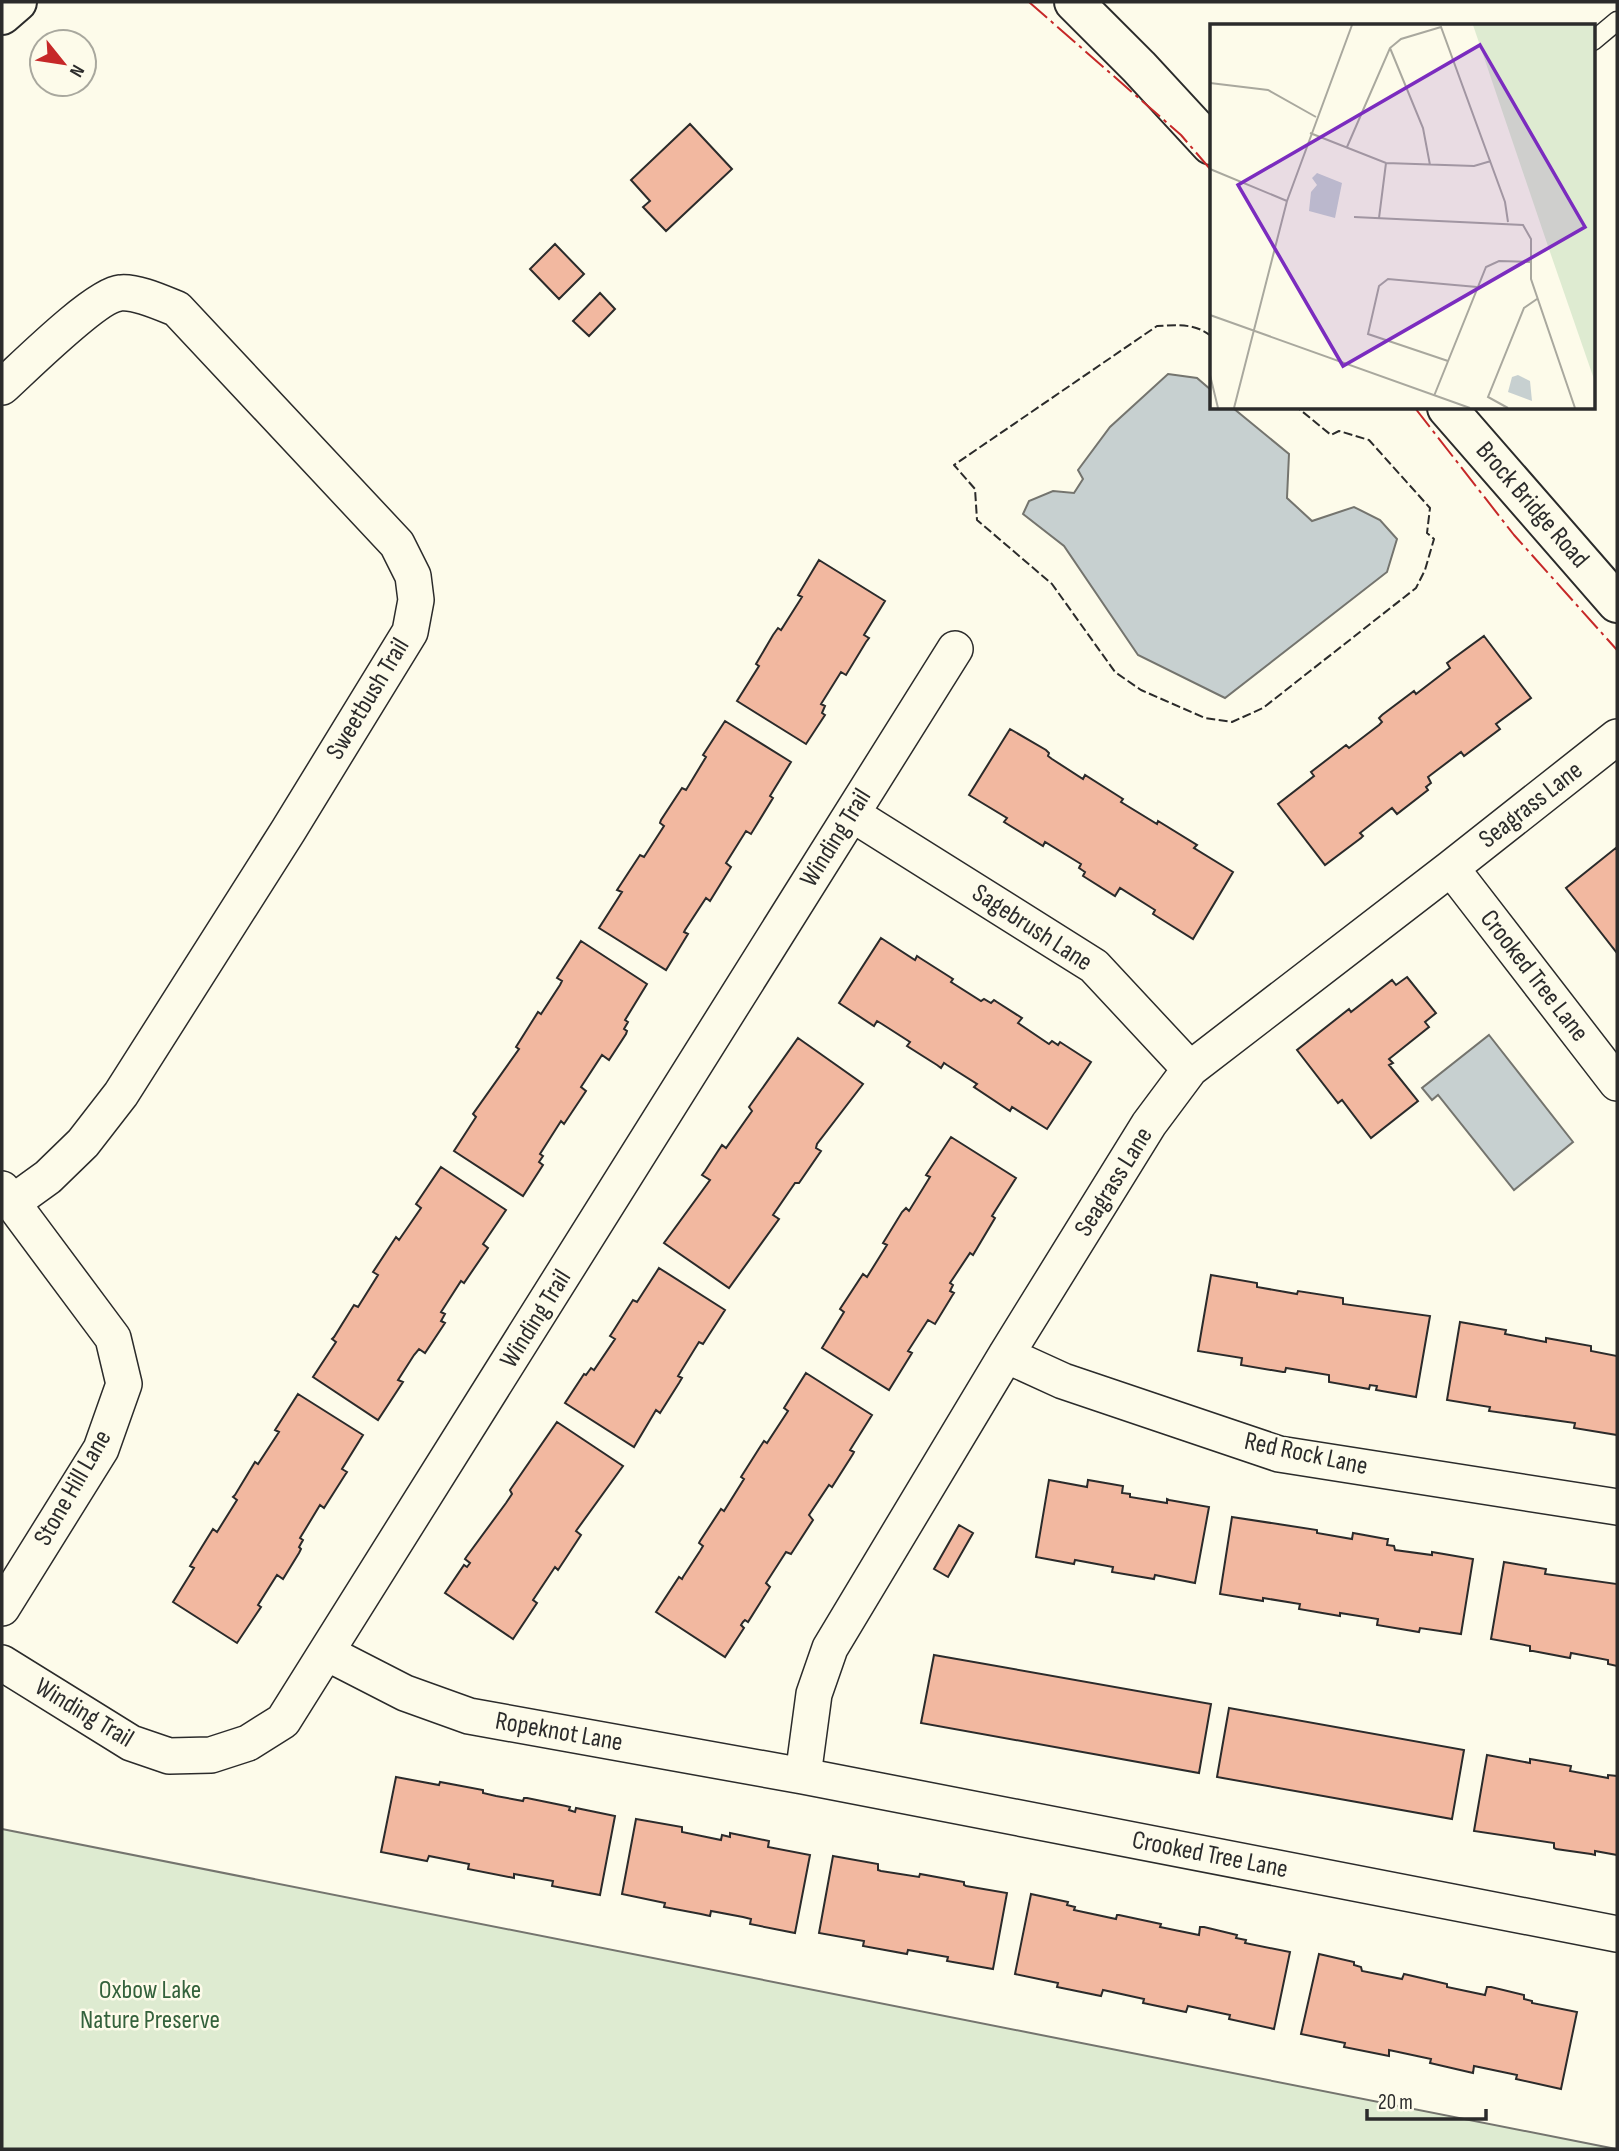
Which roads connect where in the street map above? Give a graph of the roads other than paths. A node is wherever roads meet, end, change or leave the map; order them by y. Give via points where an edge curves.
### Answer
1 (17, 2) edge
2 (1074, 2) edge
3 (2, 15) edge
4 (1617, 21) edge
5 (1594, 40) edge
6 (1210, 144) edge
7 (2, 387) edge
8 (1449, 410) edge
9 (1617, 603) edge
10 (955, 649) dead end
11 (1617, 737) edge
12 (852, 814) junction
13 (1451, 868) junction
14 (1190, 1069) junction
15 (1617, 1083) edge
16 (7, 1196) edge
17 (1006, 1355) junction
18 (1617, 1507) edge
19 (2, 1608) edge
20 (327, 1653) junction
21 (2, 1662) edge
22 (803, 1776) junction
23 (1617, 1934) edge

1 - 3 street
2 - 6 street
4 - 5 lane
7 - 16 street, Sweetbush Trail via 90,308 119,293 144,296 177,309 397,544 413,576 416,600 410,632 121,1094 83,1143 48,1177
8 - 9 street, Brock Bridge Road
10 - 12 street, Winding Trail
11 - 13 street, Seagrass Lane
12 - 14 street, Sagebrush Lane via 1094,966
12 - 20 street, Winding Trail
13 - 14 street, Seagrass Lane
13 - 15 street, Crooked Tree Lane
14 - 17 street, Seagrass Lane via 1149,1125
16 - 19 street, Stone Hill Lane via 113,1338 124,1384 101,1450
17 - 18 street, Red Rock Lane via 1063,1381 1279,1454
17 - 22 street, Seagrass Lane via 830,1648 814,1694
20 - 21 street, Winding Trail via 283,1721 248,1743 211,1755 169,1756 131,1744
20 - 22 street, Ropeknot Lane via 405,1693 469,1716
22 - 23 street, Crooked Tree Lane

